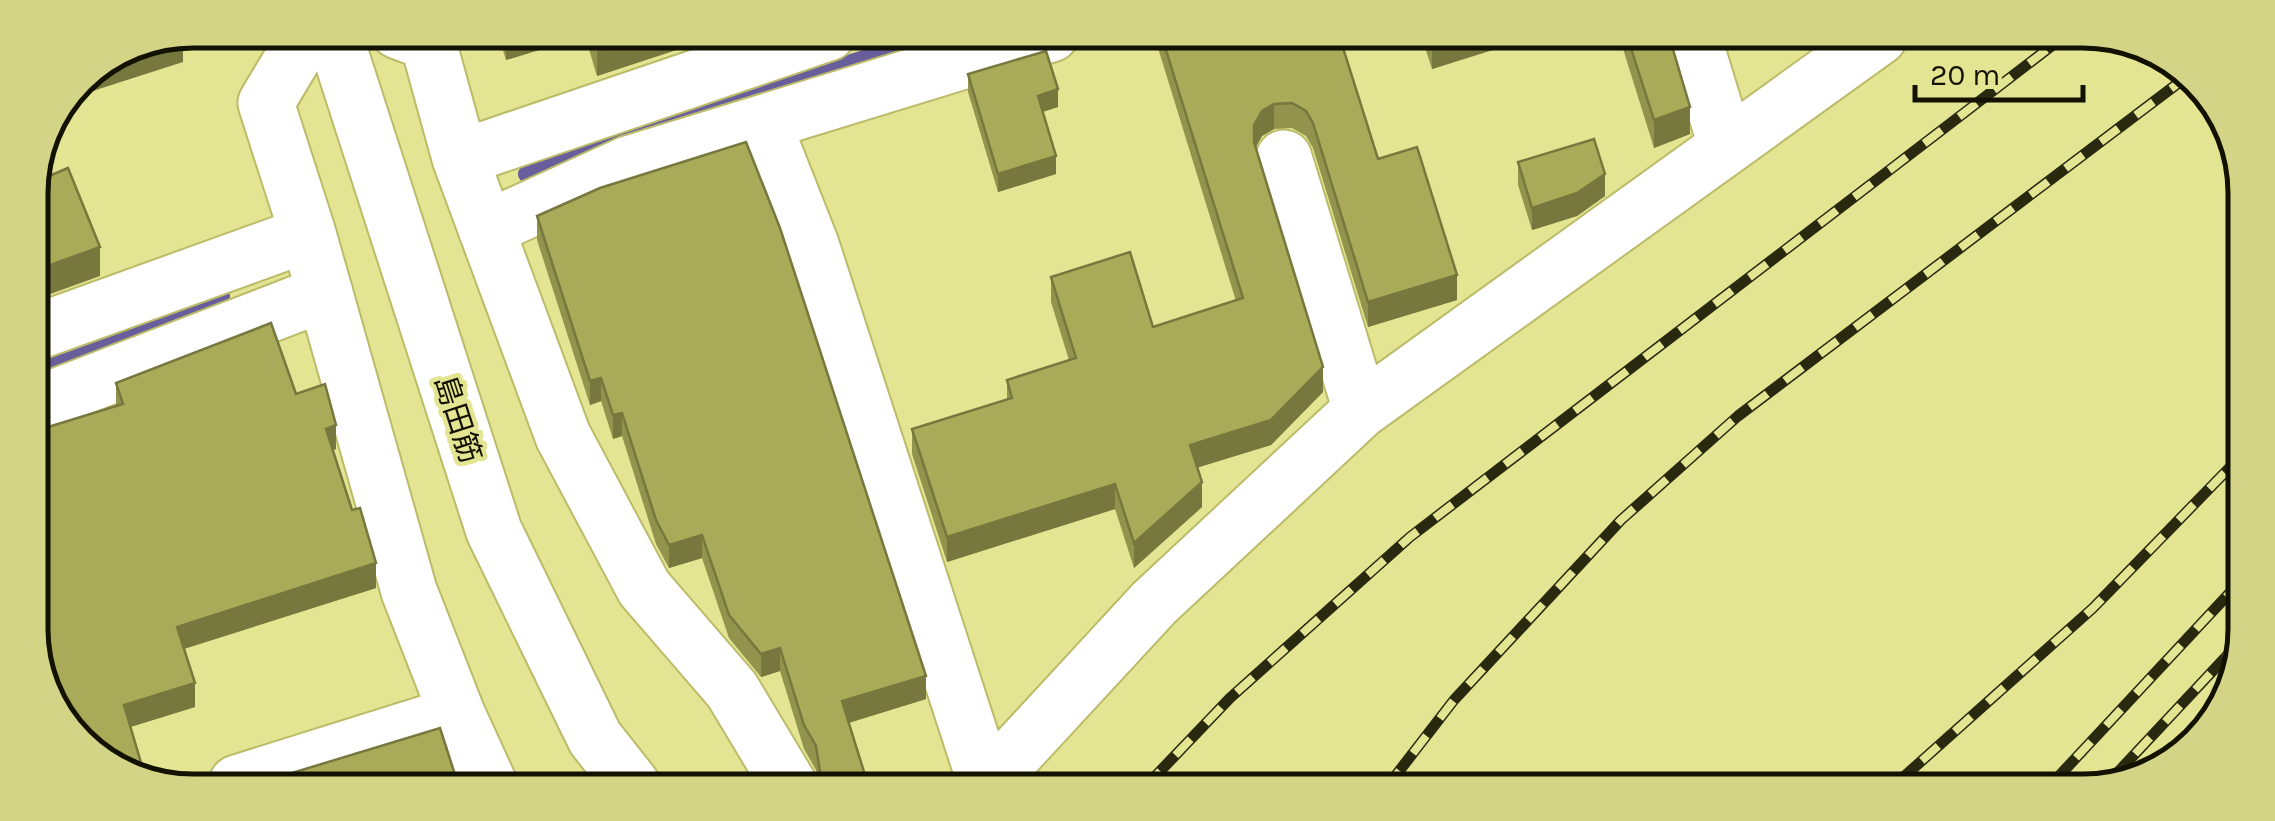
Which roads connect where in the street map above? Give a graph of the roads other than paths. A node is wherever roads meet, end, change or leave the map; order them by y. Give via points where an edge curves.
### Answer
1 (298, 48) edge
2 (339, 48) edge
3 (430, 48) edge
4 (784, 48) edge
5 (1006, 48) edge
6 (1697, 48) edge
7 (1864, 48) edge
8 (763, 123) junction
9 (1726, 146) junction
10 (460, 158) junction
11 (1284, 158) dead end
12 (486, 229) junction
13 (308, 234) junction
14 (325, 293) junction
15 (48, 328) edge
16 (48, 400) edge
17 (1361, 410) junction
18 (457, 714) junction
19 (266, 774) edge
20 (484, 774) edge
21 (624, 774) edge
22 (782, 774) edge
23 (981, 774) edge
24 (996, 774) edge

1 - 13 street via 266,103
2 - 21 street, 島田筋 via 494,531 595,738
3 - 10 street
4 - 10 street
5 - 8 street
6 - 9 street
7 - 9 street
8 - 12 street via 628,164
8 - 23 street via 811,245
9 - 17 street
10 - 12 street
11 - 17 street
12 - 22 street via 563,436 644,588 732,690
13 - 14 street
13 - 15 street
14 - 16 street
14 - 18 street via 410,591
17 - 24 street via 1154,603
18 - 19 street
18 - 20 street

